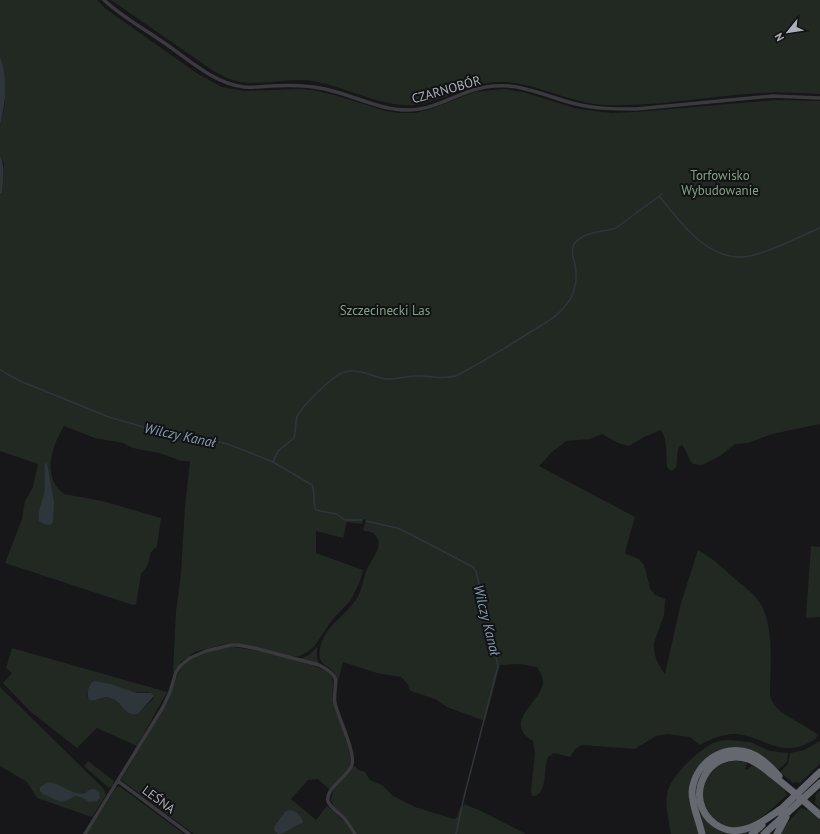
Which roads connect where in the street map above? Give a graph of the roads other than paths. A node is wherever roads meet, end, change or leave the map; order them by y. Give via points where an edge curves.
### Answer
1 (104, 0) edge
2 (820, 98) edge
3 (820, 772) edge
4 (118, 781) junction
5 (820, 783) edge
6 (789, 788) junction
7 (781, 809) junction
8 (790, 811) junction
9 (820, 815) edge
10 (85, 834) edge
11 (189, 834) edge
12 (355, 834) edge
13 (702, 834) edge
14 (752, 834) edge
15 (764, 834) edge
16 (777, 834) edge

1 - 2 street, CZARNOBÓR via 198,67 224,82 244,87 311,86 393,108 420,109 470,91 500,86 526,89 577,105 615,109 773,96
3 - 7 highway
4 - 10 street
4 - 11 street, LEŚNA
4 - 12 street via 167,700 180,666 195,655 217,648 231,645 254,648 319,665 333,675 336,682 335,703 353,762 330,792 328,800 330,806 343,817
5 - 8 highway
6 - 7 highway via 756,763 734,757 720,761 710,768 699,790 703,810 713,822 726,829 747,829
6 - 9 highway
6 - 13 highway via 763,760 749,752 733,750 714,756 700,770 694,784 693,801
7 - 14 highway
8 - 15 highway
8 - 16 highway

